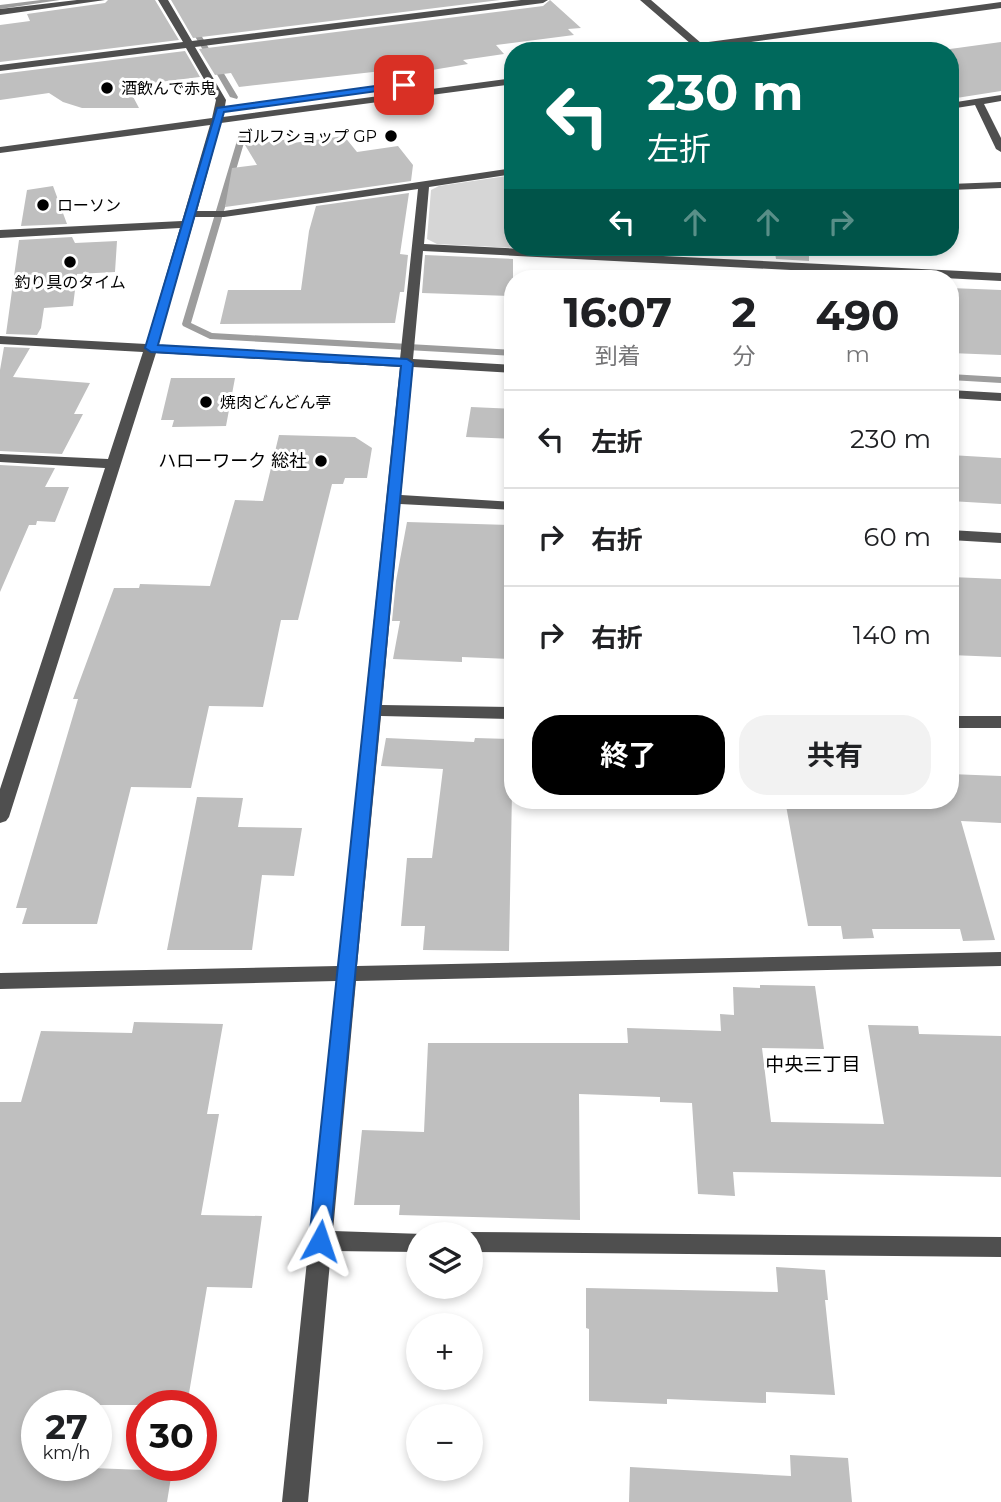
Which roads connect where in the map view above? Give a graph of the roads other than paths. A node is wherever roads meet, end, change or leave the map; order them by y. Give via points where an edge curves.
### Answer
1 (100, 0) edge
2 (163, 0) edge
3 (543, 0) edge
4 (645, 0) edge
5 (1001, 5) edge
6 (0, 12) edge
7 (1001, 16) edge
8 (694, 42) edge
9 (743, 42) edge
10 (807, 42) edge
11 (197, 44) junction
12 (0, 68) edge
13 (504, 72) edge
14 (504, 82) edge
15 (1001, 98) edge
16 (978, 101) junction
17 (959, 104) edge
18 (219, 115) junction
19 (0, 139) edge
20 (1001, 149) edge
21 (0, 150) edge
22 (504, 172) edge
23 (424, 184) junction
24 (1001, 185) edge
25 (959, 187) edge
26 (190, 219) junction
27 (0, 234) edge
28 (416, 247) junction
29 (504, 252) edge
30 (592, 256) edge
31 (690, 256) edge
32 (689, 261) junction
33 (864, 270) edge
34 (959, 275) edge
35 (1001, 277) edge
36 (0, 340) edge
37 (151, 348) junction
38 (408, 353) junction
39 (504, 368) edge
40 (959, 395) edge
41 (1001, 397) edge
42 (0, 458) edge
43 (112, 464) junction
44 (395, 499) junction
45 (504, 505) edge
46 (959, 536) edge
47 (1001, 538) edge
48 (371, 710) junction
49 (504, 713) edge
50 (959, 722) edge
51 (1001, 722) edge
52 (0, 817) edge
53 (1001, 959) edge
54 (345, 974) junction
55 (0, 981) edge
56 (320, 1241) junction
57 (406, 1242) edge
58 (483, 1242) edge
59 (1001, 1247) edge
60 (295, 1502) edge

1 - 6 street
2 - 11 street
3 - 11 street
4 - 8 street
5 - 9 street
7 - 10 street
11 - 12 street
11 - 18 street via 221,100
13 - 18 street
14 - 18 street
15 - 16 street
16 - 17 street
16 - 20 street
18 - 19 street
18 - 21 street
18 - 26 street
22 - 23 street
23 - 26 street
23 - 28 street
24 - 25 street
26 - 27 street
26 - 37 street
28 - 29 street
28 - 38 street
30 - 32 street
31 - 32 street
32 - 33 street
34 - 35 street
36 - 37 street
37 - 38 street
37 - 43 street
38 - 39 street
38 - 44 street
40 - 41 street
42 - 43 street
43 - 52 street
44 - 45 street
44 - 48 street
46 - 47 street
48 - 49 street
48 - 54 street
50 - 51 street
53 - 54 street
54 - 55 street
54 - 56 street
56 - 57 street
56 - 60 street
58 - 59 street

